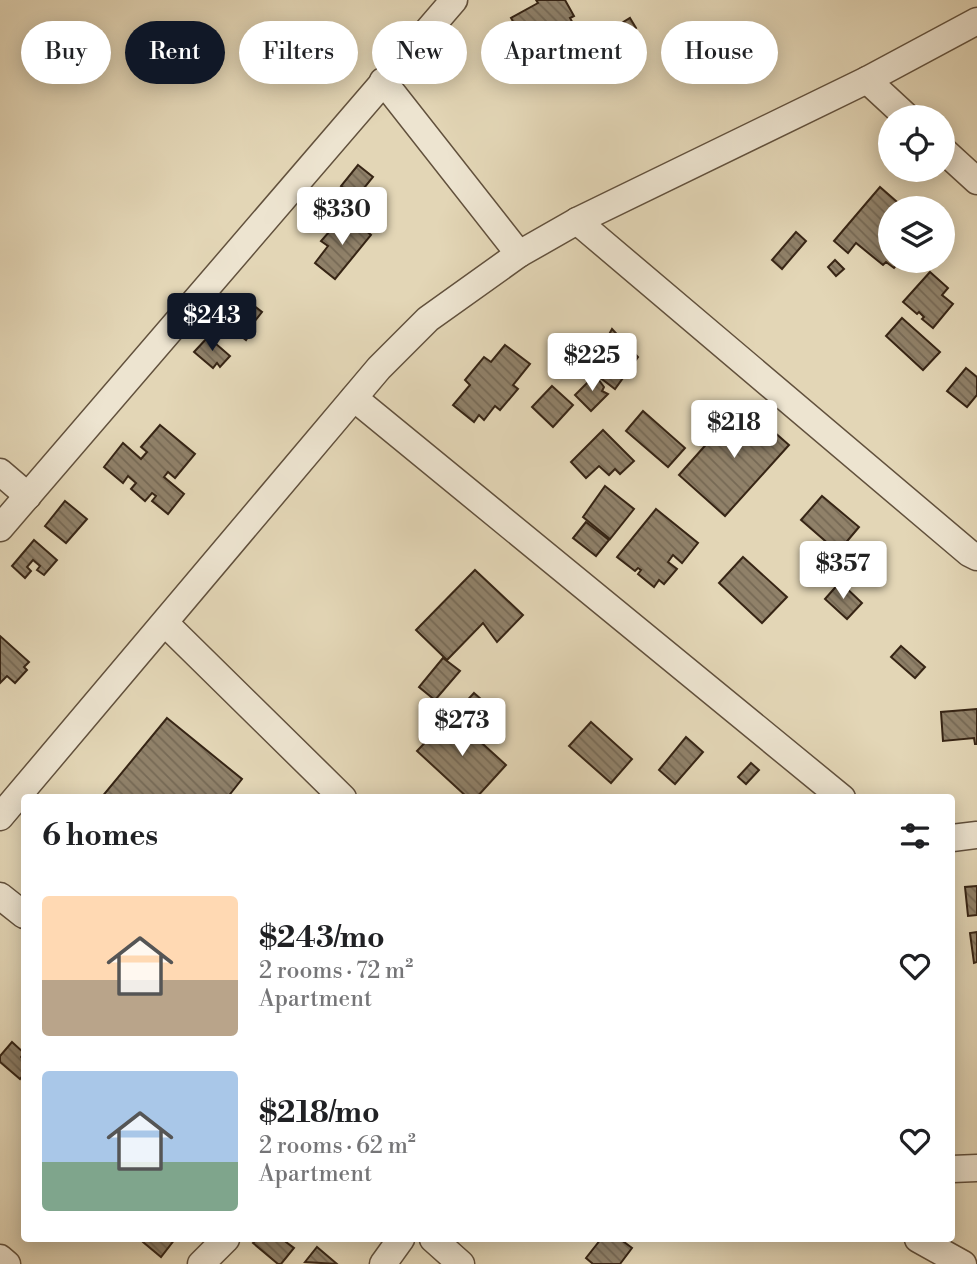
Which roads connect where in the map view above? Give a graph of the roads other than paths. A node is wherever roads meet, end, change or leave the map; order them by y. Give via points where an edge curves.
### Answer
1 (454, 0) edge
2 (436, 21) edge
3 (977, 21) edge
4 (867, 80) junction
5 (380, 84) edge
6 (385, 84) edge
7 (894, 105) edge
8 (955, 161) edge
9 (977, 181) edge
10 (577, 221) junction
11 (519, 254) junction
12 (354, 398) junction
13 (0, 472) edge
14 (28, 496) junction
15 (0, 528) edge
16 (977, 557) edge
17 (165, 623) junction
18 (339, 794) edge
19 (837, 794) edge
20 (0, 817) edge
21 (977, 835) edge
22 (955, 838) edge
23 (0, 896) edge
24 (21, 913) edge
25 (977, 1168) edge
26 (955, 1170) edge
27 (223, 1242) edge
28 (399, 1242) edge
29 (436, 1242) edge
30 (923, 1242) edge
31 (0, 1258) edge
32 (7, 1264) edge
33 (201, 1264) edge
34 (383, 1264) edge
35 (461, 1264) edge
36 (963, 1264) edge

1 - 2 street
3 - 4 street
4 - 7 street
4 - 10 street
5 - 14 street
6 - 11 street
8 - 9 street
10 - 11 street
10 - 16 street
11 - 12 street via 429,319
12 - 17 street
12 - 19 street
13 - 14 street
14 - 15 street
17 - 18 street
17 - 20 street
21 - 22 street
23 - 24 street
25 - 26 street
27 - 33 street
28 - 34 street
29 - 35 street
30 - 36 street
31 - 32 street

